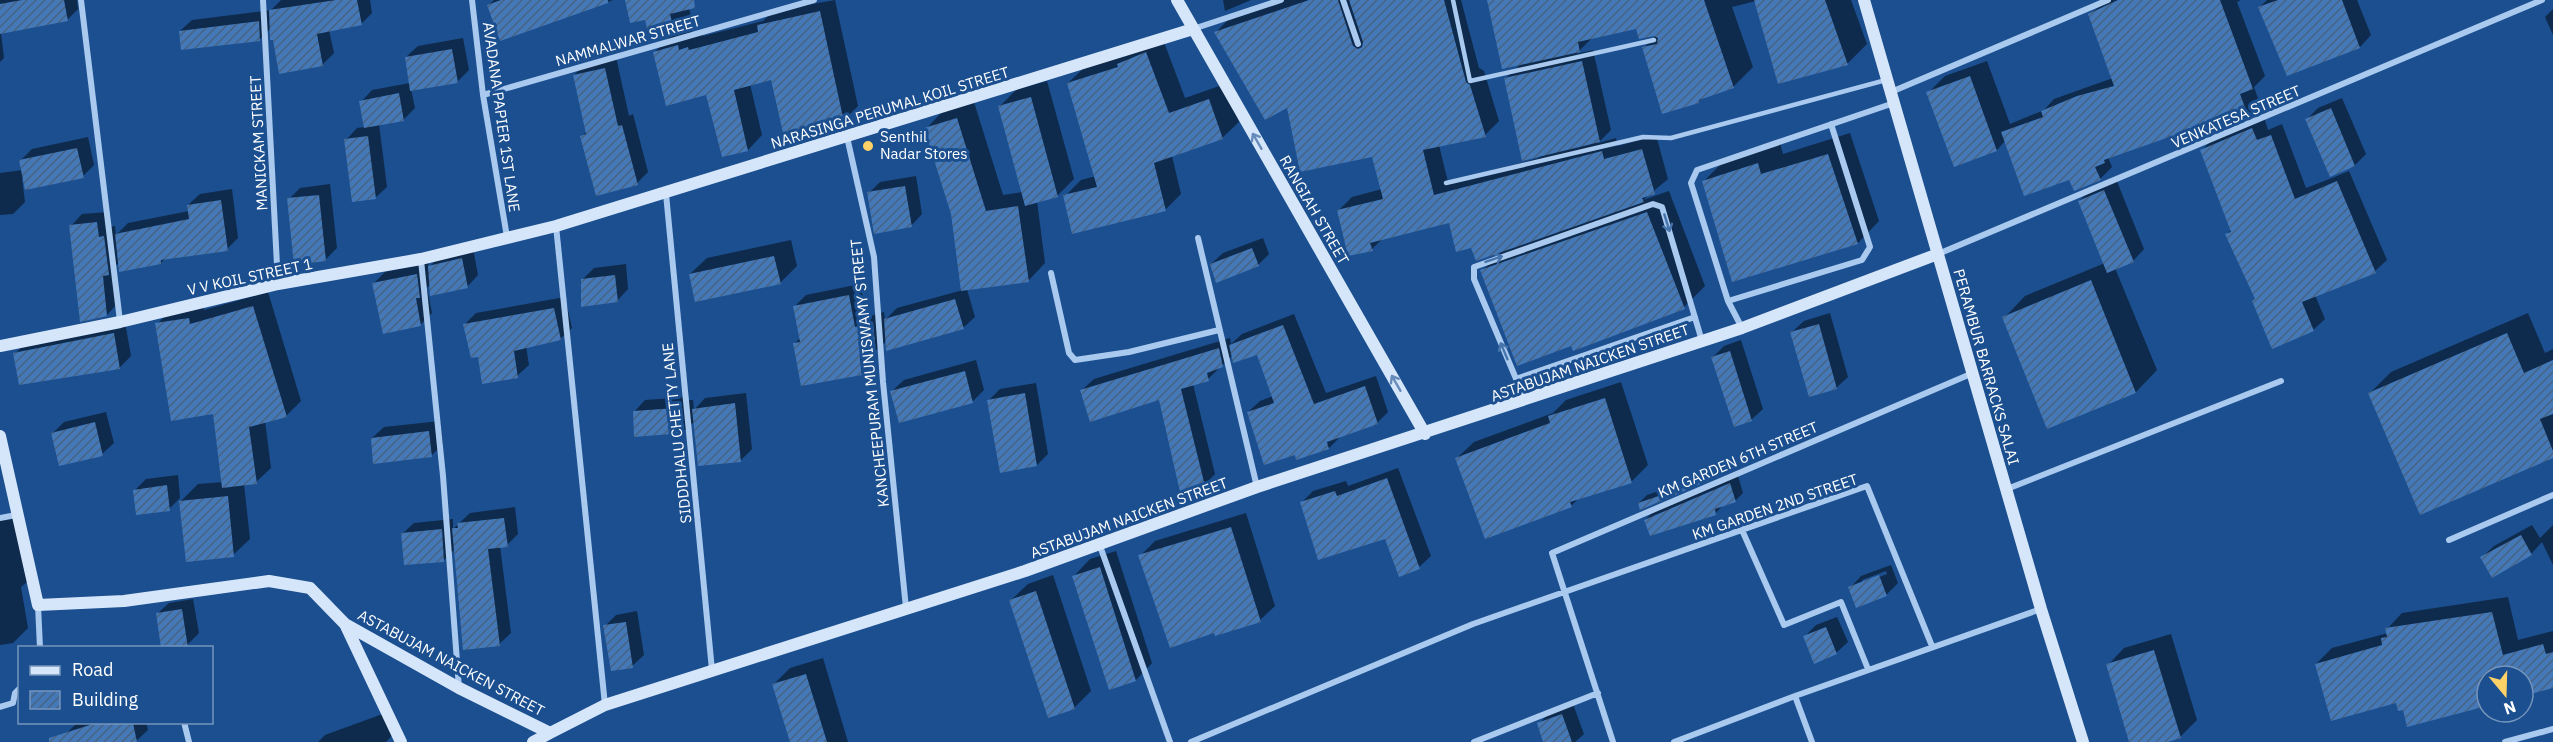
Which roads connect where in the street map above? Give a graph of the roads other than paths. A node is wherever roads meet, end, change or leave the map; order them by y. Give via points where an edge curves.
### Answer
1 (81, 0) edge
2 (263, 0) edge
3 (472, 0) edge
4 (814, 0) edge
5 (1177, 0) edge
6 (1281, 0) edge
7 (1342, 0) edge
8 (1453, 0) edge
9 (1864, 0) edge
10 (2108, 0) edge
11 (2542, 0) edge
12 (1193, 29) junction
13 (1654, 40) dead end
14 (1358, 44) dead end
15 (1891, 92) junction
16 (483, 95) junction
17 (1831, 124) junction
18 (847, 137) junction
19 (1446, 183) dead end
20 (666, 194) junction
21 (556, 226) junction
22 (507, 238) junction
23 (1198, 238) dead end
24 (1938, 254) junction
25 (421, 259) junction
26 (1051, 273) dead end
27 (278, 284) junction
28 (1728, 301) junction
29 (1695, 317) junction
30 (120, 322) junction
31 (1742, 328) junction
32 (1219, 330) junction
33 (1702, 341) junction
34 (0, 346) edge
35 (1972, 373) junction
36 (1516, 379) junction
37 (2281, 381) dead end
38 (1525, 401) junction
39 (1425, 434) junction
40 (0, 436) edge
41 (1257, 487) junction
42 (2006, 489) junction
43 (2553, 495) edge
44 (16, 515) junction
45 (0, 518) edge
46 (1742, 530) junction
47 (2449, 540) dead end
48 (1100, 546) junction
49 (1563, 593) junction
50 (38, 605) junction
51 (906, 608) junction
52 (2041, 609) junction
53 (345, 624) junction
54 (40, 646) edge
55 (1932, 646) junction
56 (1868, 669) junction
57 (712, 671) junction
58 (459, 688) junction
59 (18, 690) edge
60 (1598, 693) junction
61 (1795, 696) junction
62 (605, 705) junction
63 (0, 707) edge
64 (184, 724) edge
65 (2553, 729) edge
66 (550, 733) junction
67 (189, 742) edge
68 (401, 742) edge
69 (533, 742) edge
70 (1170, 742) edge
71 (1191, 742) edge
72 (1474, 742) edge
73 (1613, 742) edge
74 (1674, 742) edge
75 (1812, 742) edge
76 (2083, 742) edge
77 (2505, 742) edge

1 - 30 street
2 - 27 street, MANICKAM STREET
3 - 16 street, AVADANA PAPIER 1ST LANE
4 - 16 street, NAMMALWAR STREET
5 - 12 street, RANGIAH STREET
6 - 12 street, NARASINGA PERUMAL KOIL STREET
7 - 14 street
8 - 13 lane via 1470,81
9 - 15 street, PERAMBUR BARRACKS SALAI
10 - 15 street
11 - 24 street, VENKATESA STREET
12 - 18 street, NARASINGA PERUMAL KOIL STREET
39 -> 12 street, RANGIAH STREET
15 - 17 street
15 - 19 lane via 1671,138 1643,137
15 - 24 street, PERAMBUR BARRACKS SALAI
16 - 22 street, AVADANA PAPIER 1ST LANE
17 - 28 street via 1694,174 1691,183
17 - 28 street via 1870,247 1866,256
18 - 20 street, NARASINGA PERUMAL KOIL STREET
18 - 51 street, KANCHEEPURAM MUNISWAMY STREET via 873,257
20 - 21 street, NARASINGA PERUMAL KOIL STREET
20 - 57 street, SIDDDHALU CHETTY LANE
21 - 22 street, NARASINGA PERUMAL KOIL STREET
21 - 62 street
22 - 25 street, V V KOIL STREET 1
23 - 32 street
24 - 31 street, ASTABUJAM NAICKEN STREET
24 - 35 street, PERAMBUR BARRACKS SALAI
25 - 27 street, V V KOIL STREET 1
25 - 58 street
26 - 32 street via 1075,360 1129,352
27 - 30 street, V V KOIL STREET 1
28 - 31 street
29 - 33 street
29 - 36 street
36 -> 29 street via 1473,273 1477,264 1659,204
30 - 34 street, V V KOIL STREET 1
31 - 33 street, ASTABUJAM NAICKEN STREET
32 - 41 street
33 - 38 street, ASTABUJAM NAICKEN STREET
35 - 42 street, PERAMBUR BARRACKS SALAI
35 - 49 street, KM GARDEN 6TH STREET via 1552,553
36 - 38 street
37 - 42 street
38 - 39 street, ASTABUJAM NAICKEN STREET
39 - 41 street, ASTABUJAM NAICKEN STREET
40 - 44 street
41 - 48 street, ASTABUJAM NAICKEN STREET
42 - 52 street, PERAMBUR BARRACKS SALAI
43 - 47 street
44 - 45 street
44 - 50 street
46 - 49 street, KM GARDEN 2ND STREET
46 - 55 street, KM GARDEN 2ND STREET via 1867,486
46 - 56 street via 1784,625 1841,602
48 - 51 street, ASTABUJAM NAICKEN STREET
48 - 70 street
49 - 60 street
49 - 71 street, KM GARDEN 2ND STREET via 1473,624
50 - 53 street via 124,601 269,581 309,588
50 - 54 street
51 - 57 street, ASTABUJAM NAICKEN STREET
52 - 55 street
52 - 76 street, PERAMBUR BARRACKS SALAI
53 - 58 street, ASTABUJAM NAICKEN STREET
53 - 68 street
55 - 56 street
56 - 61 street
57 - 62 street, ASTABUJAM NAICKEN STREET
58 - 66 street, ASTABUJAM NAICKEN STREET
59 - 63 street via 13,703
60 - 72 street
60 - 73 street
61 - 74 street
61 - 75 street
62 - 66 street, ASTABUJAM NAICKEN STREET
64 - 67 street
65 - 77 street
66 - 69 street

